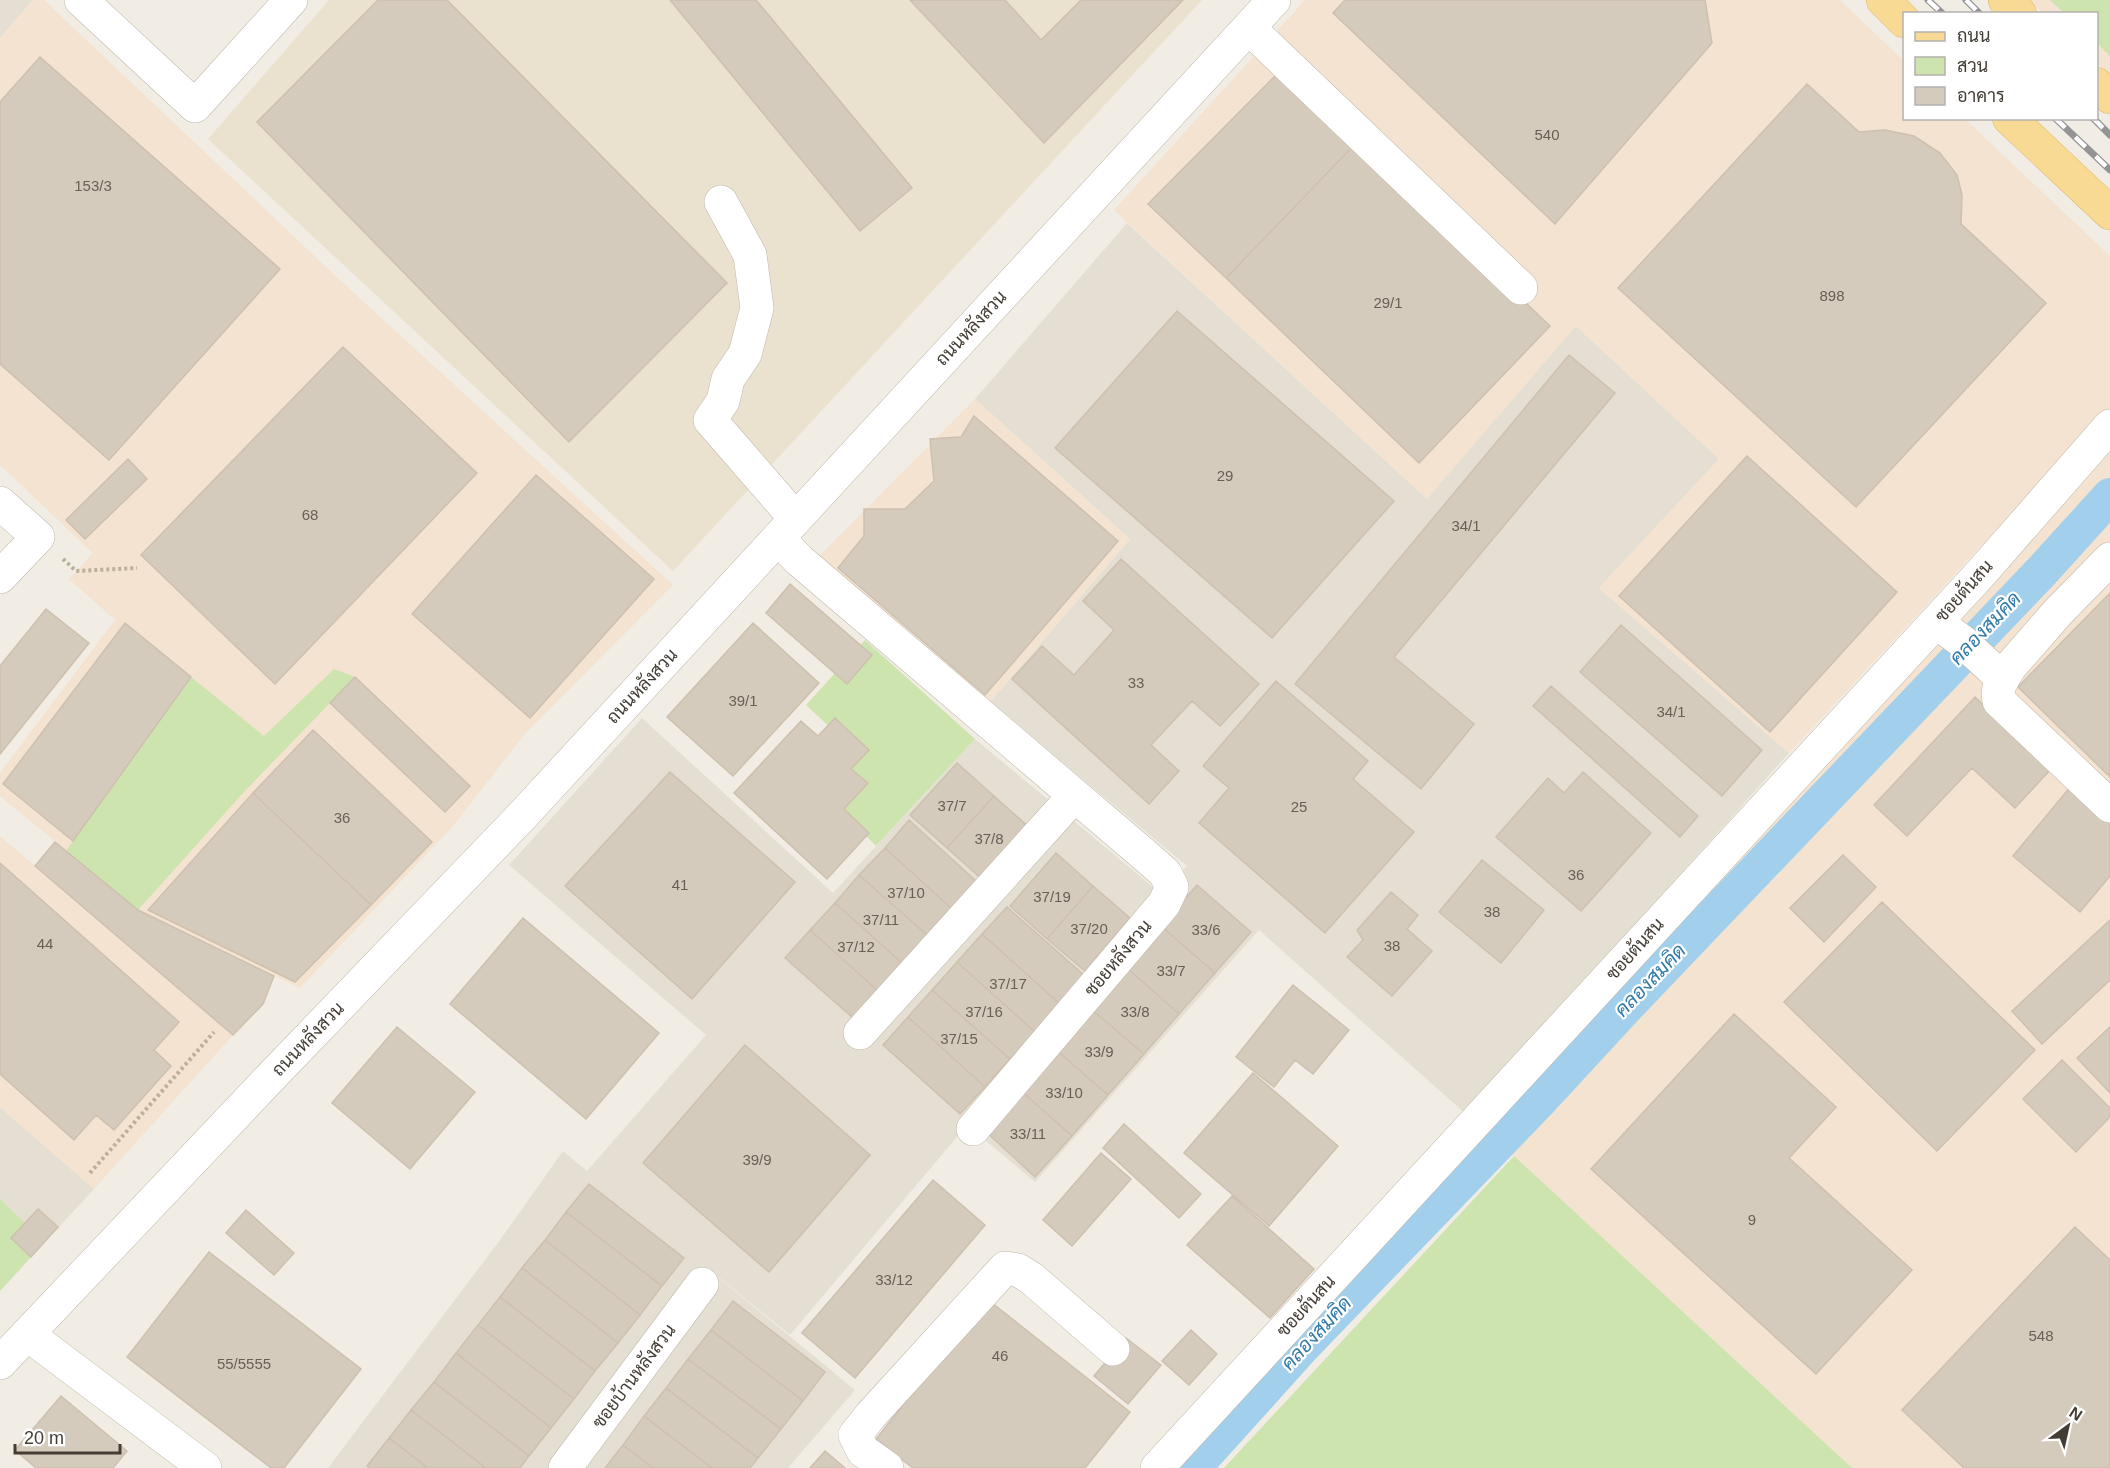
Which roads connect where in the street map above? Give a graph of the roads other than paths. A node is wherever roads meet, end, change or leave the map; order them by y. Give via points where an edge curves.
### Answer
1 (81, 0) edge
2 (291, 0) edge
3 (1274, 0) edge
4 (1883, 0) edge
5 (2005, 0) edge
6 (2018, 12) edge
7 (1903, 19) edge
8 (1249, 28) junction
9 (2098, 85) edge
10 (2110, 97) edge
11 (2011, 120) edge
12 (722, 202) dead end
13 (2110, 213) edge
14 (1521, 288) dead end
15 (2110, 426) edge
16 (0, 503) edge
17 (787, 528) junction
18 (2110, 559) edge
19 (0, 577) edge
20 (1936, 622) junction
21 (2002, 677) junction
22 (1074, 796) junction
23 (2110, 806) edge
24 (860, 1033) dead end
25 (973, 1129) dead end
26 (702, 1284) dead end
27 (27, 1335) junction
28 (1113, 1349) dead end
29 (0, 1363) edge
30 (205, 1468) edge
31 (565, 1468) edge
32 (886, 1468) edge
33 (1157, 1468) edge

1 - 2 street via 195,106
3 - 8 street, ถนนหลังสวน
4 - 7 main road
5 - 6 main road
8 - 14 street
8 - 17 street, ถนนหลังสวน
9 - 10 main road
11 - 13 main road
12 - 17 street, ซอยหลังสวน via 750,255 757,308 744,354 710,420
15 - 20 street, ซอยต้นสน
16 - 19 street via 38,537
17 - 22 street, ซอยหลังสวน via 799,560
17 - 27 street, ถนนหลังสวน via 521,817
18 - 21 street
20 - 21 street
20 - 33 street, ซอยต้นสน
21 - 23 street via 1999,701
22 - 24 street
22 - 25 street, ซอยหลังสวน via 1165,873 1172,887 1164,904
26 - 31 street, ซอยบ้านหลังสวน
27 - 29 street, ถนนหลังสวน
27 - 30 street
28 - 32 street via 1030,1278 1005,1268 855,1435 862,1451

